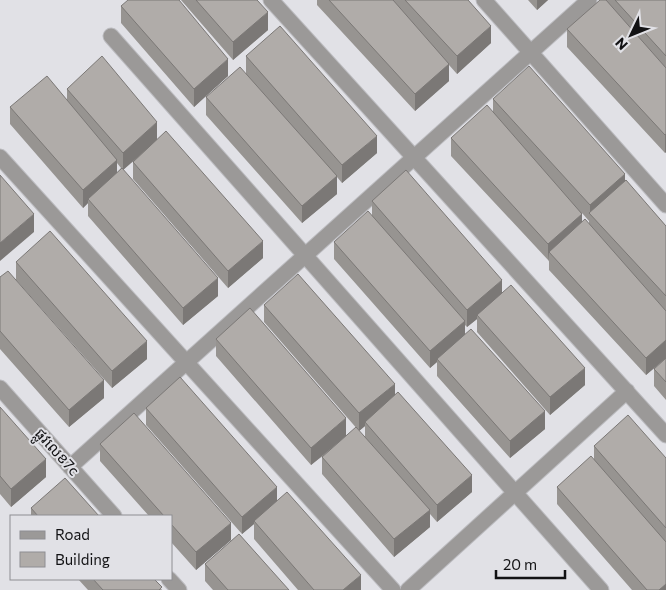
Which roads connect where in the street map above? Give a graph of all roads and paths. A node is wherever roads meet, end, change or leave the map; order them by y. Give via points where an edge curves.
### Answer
1 (271, 0) edge
2 (484, 0) edge
3 (589, 0) edge
4 (111, 36) dead end
5 (531, 53) junction
6 (0, 157) edge
7 (414, 158) junction
8 (666, 205) edge
9 (306, 255) junction
10 (187, 363) junction
11 (0, 388) edge
12 (627, 391) junction
13 (666, 435) edge
14 (70, 467) junction
15 (515, 492) junction
16 (113, 515) edge
17 (170, 580) edge
18 (179, 590) edge
19 (393, 590) edge
20 (408, 590) edge
21 (601, 590) edge

1 - 7 street
2 - 5 street
3 - 5 street
4 - 9 street
5 - 7 street
5 - 8 street
6 - 10 street
7 - 9 street
7 - 12 street
9 - 10 street
9 - 15 street
10 - 14 street
10 - 19 street
11 - 14 street, ផ្លូវលេខ7c
12 - 13 street
12 - 15 street
14 - 16 street, ផ្លូវលេខ7c
15 - 20 street
15 - 21 street
17 - 18 street

